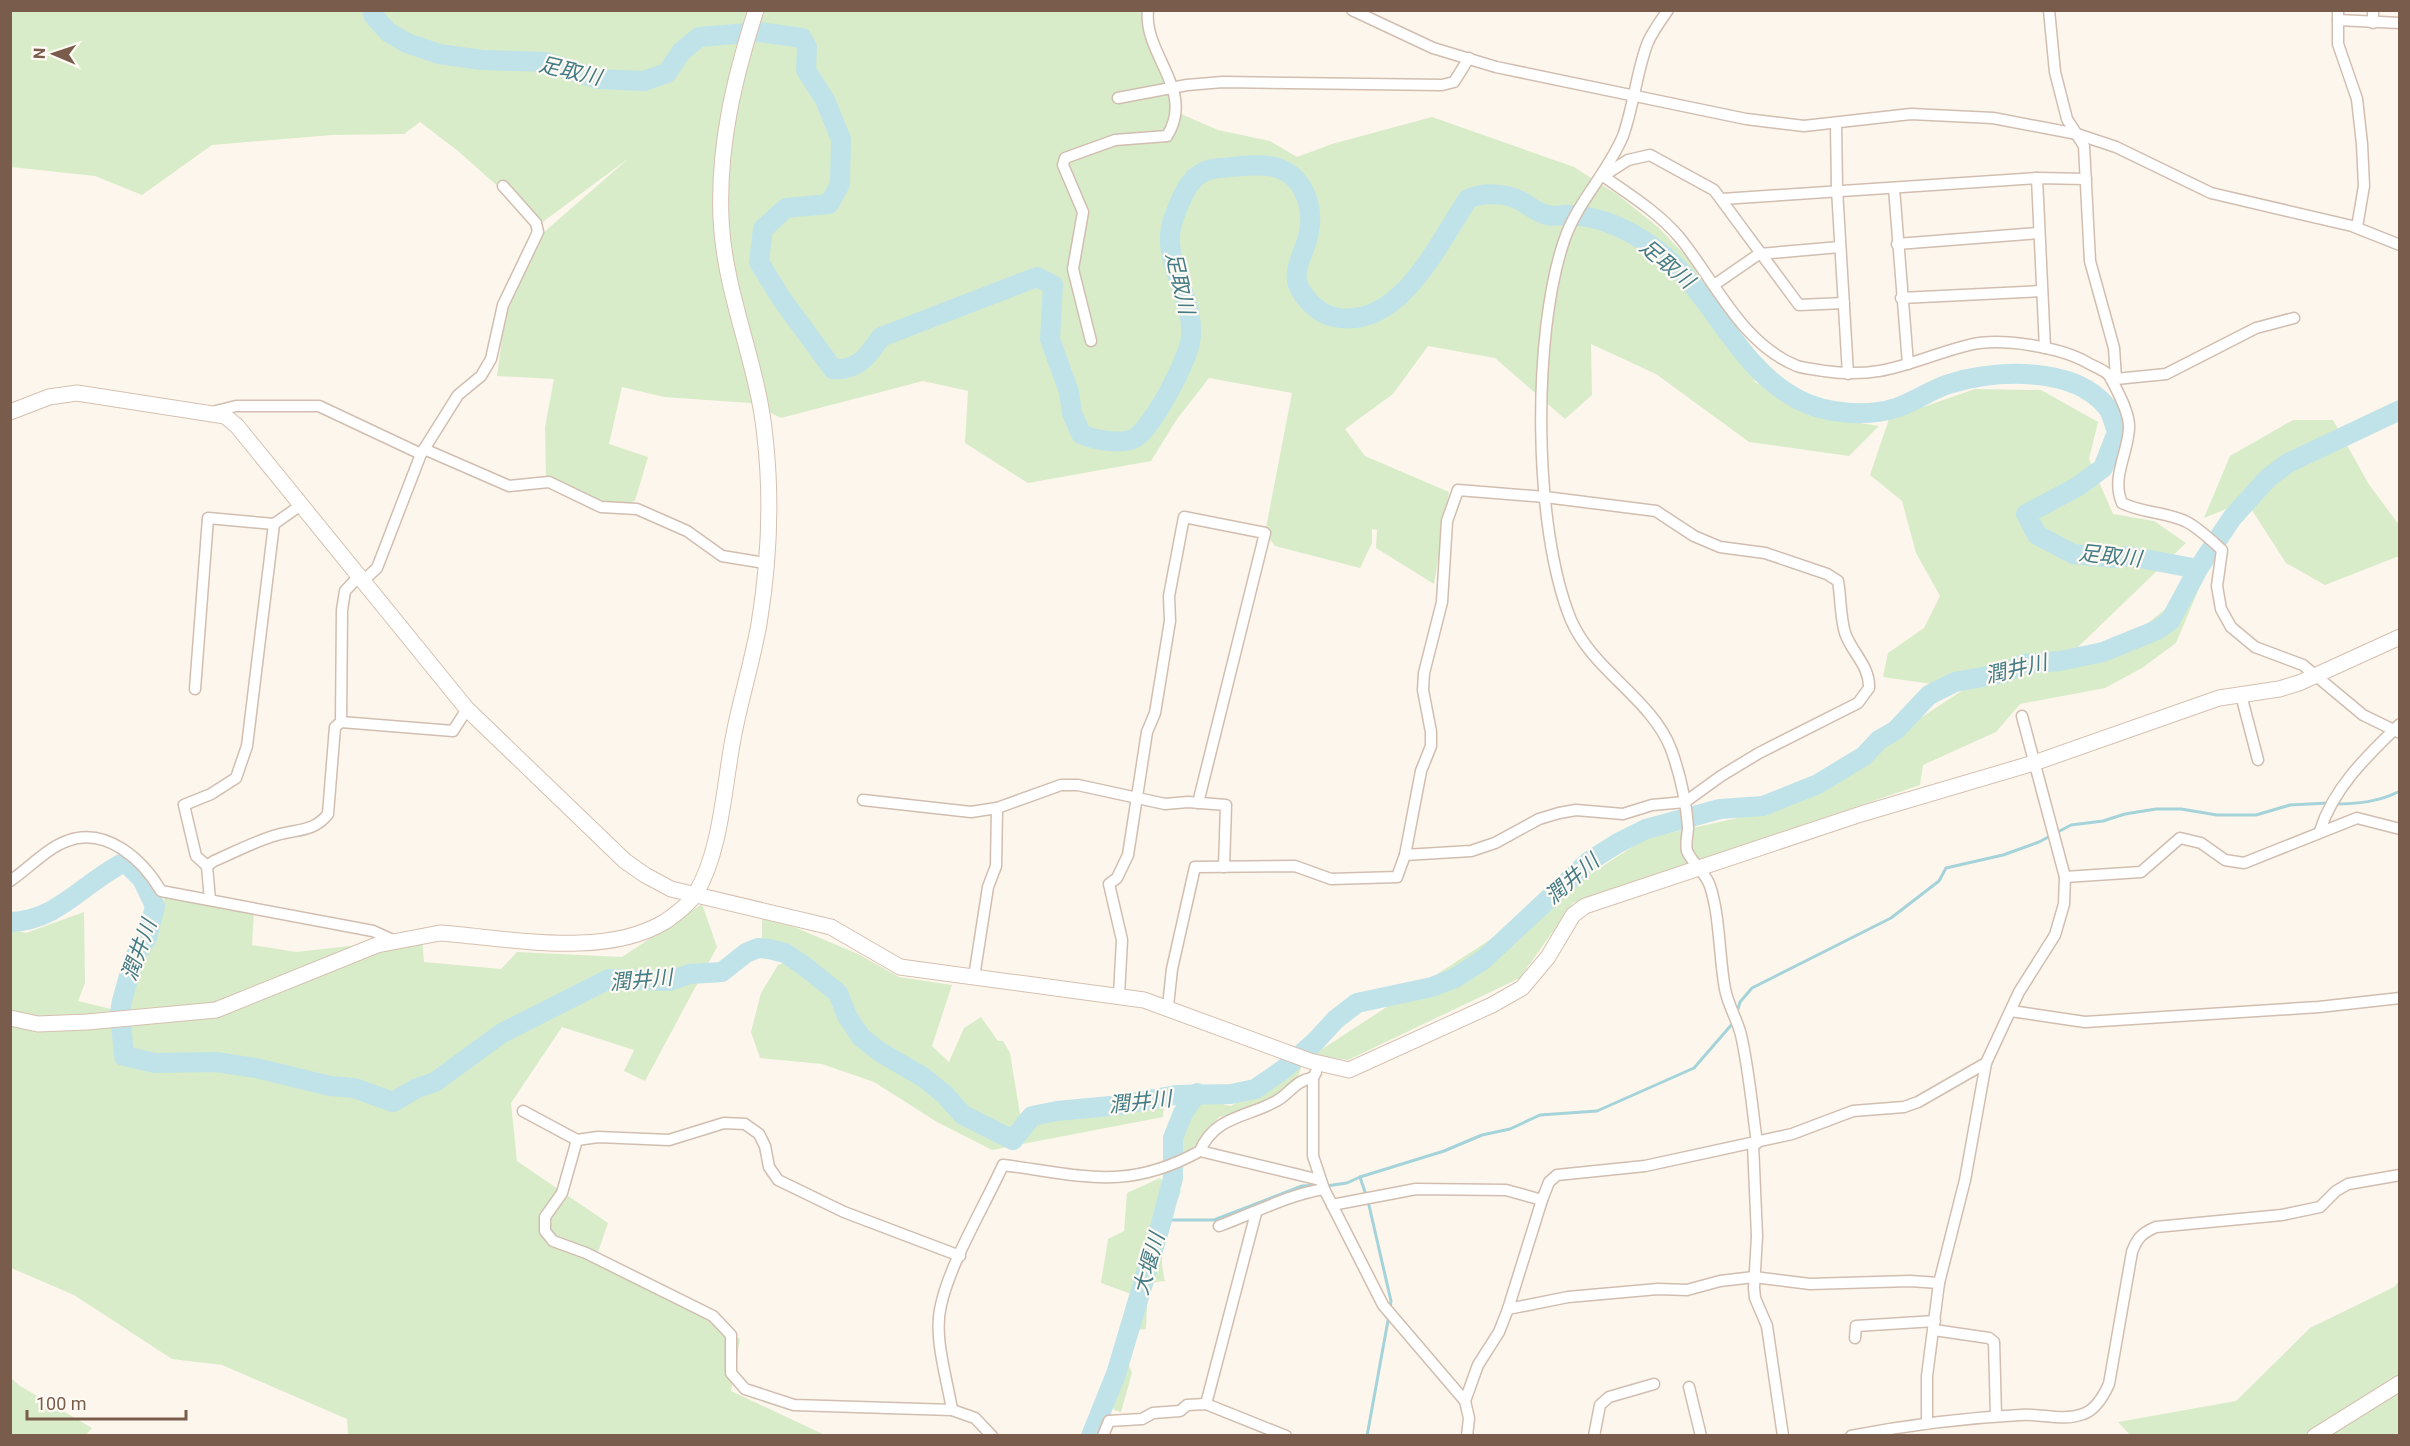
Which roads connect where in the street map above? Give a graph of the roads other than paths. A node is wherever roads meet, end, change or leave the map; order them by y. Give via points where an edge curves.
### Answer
1 (1148, 10) edge
2 (1352, 10) edge
3 (1668, 10) edge
4 (2049, 10) edge
5 (2373, 10) edge
6 (756, 11) edge
7 (2338, 15) edge
8 (2400, 23) edge
9 (2373, 24) junction
10 (1469, 58) junction
11 (1174, 87) junction
12 (1636, 94) junction
13 (1118, 98) dead end
14 (1836, 124) junction
15 (2077, 134) junction
16 (1603, 176) junction
17 (2037, 178) junction
18 (2086, 179) junction
19 (503, 186) dead end
20 (1894, 188) junction
21 (1837, 189) junction
22 (1722, 199) junction
23 (2357, 227) junction
24 (2039, 233) junction
25 (1897, 244) junction
26 (2400, 244) edge
27 (1840, 247) junction
28 (1759, 254) junction
29 (1714, 285) junction
30 (2042, 291) junction
31 (1901, 298) junction
32 (1844, 303) junction
33 (2294, 318) dead end
34 (1091, 341) dead end
35 (2045, 348) junction
36 (1908, 364) junction
37 (1848, 374) junction
38 (2112, 376) junction
39 (10, 412) edge
40 (212, 412) junction
41 (423, 452) junction
42 (1545, 497) junction
43 (301, 505) junction
44 (274, 524) junction
45 (765, 563) junction
46 (361, 578) junction
47 (2400, 637) edge
48 (2314, 674) junction
49 (195, 689) dead end
50 (2241, 695) junction
51 (467, 709) junction
52 (2022, 716) dead end
53 (341, 722) junction
54 (2397, 729) edge
55 (2258, 760) dead end
56 (2034, 763) junction
57 (1136, 799) junction
58 (863, 800) dead end
59 (1198, 803) junction
60 (1685, 804) junction
61 (997, 808) junction
62 (2400, 829) edge
63 (2320, 831) junction
64 (1405, 855) junction
65 (207, 867) junction
66 (1224, 867) junction
67 (1701, 869) junction
68 (2065, 877) junction
69 (10, 881) edge
70 (695, 895) junction
71 (210, 900) junction
72 (396, 941) junction
73 (974, 977) junction
74 (1119, 995) junction
75 (2400, 998) edge
76 (1168, 1006) junction
77 (2011, 1011) junction
78 (10, 1018) edge
79 (1986, 1063) junction
80 (1314, 1068) junction
81 (523, 1111) dead end
82 (577, 1140) junction
83 (1755, 1144) junction
84 (1200, 1151) junction
85 (2400, 1176) edge
86 (1322, 1184) junction
87 (1542, 1200) junction
88 (1332, 1205) junction
89 (1256, 1213) junction
90 (1219, 1226) dead end
91 (960, 1256) junction
92 (1754, 1277) junction
93 (1939, 1283) junction
94 (1508, 1309) junction
95 (1934, 1326) junction
96 (1856, 1338) dead end
97 (2400, 1383) edge
98 (1654, 1384) dead end
99 (1689, 1387) dead end
100 (1465, 1401) junction
101 (1206, 1404) junction
102 (952, 1410) junction
103 (1996, 1416) junction
104 (1927, 1422) junction
105 (992, 1436) edge
106 (1103, 1436) edge
107 (1286, 1436) edge
108 (1467, 1436) edge
109 (1594, 1436) edge
110 (1701, 1436) edge
111 (1783, 1436) edge
112 (1851, 1436) edge
113 (2315, 1436) edge

1 - 11 street via 1149,32
2 - 10 street via 1433,48
3 - 12 street via 1648,42
4 - 15 street via 2055,72 2067,119
5 - 9 street
6 - 45 street via 739,62 728,115 721,168 721,220 729,278 763,417 769,493
7 - 9 street
7 - 23 street via 2338,44 2356,99 2362,144 2364,186
8 - 9 street
10 - 11 street via 1454,82 1442,85 1223,82
10 - 12 street
11 - 13 street
11 - 34 street via 1174,126 1167,136 1115,140 1065,158 1063,165 1083,212 1073,269
12 - 14 street via 1746,119 1804,126
12 - 16 street
14 - 15 street via 1911,114 1993,118
14 - 21 street
15 - 18 street via 2084,146
15 - 23 street via 2116,147 2211,193
16 - 22 street via 1628,160 1650,155 1714,190
16 - 29 street via 1651,209 1679,238
16 - 42 street via 1585,196 1563,244 1545,329
17 - 18 street
17 - 20 street
17 - 24 street
18 - 38 street via 2090,261 2114,348
19 - 41 street via 536,223 538,232 503,304 491,359 481,376 458,395
20 - 21 street
20 - 25 street
21 - 22 street
21 - 27 street
22 - 28 street
23 - 26 street
24 - 25 street
24 - 30 street
25 - 31 street
27 - 28 street
27 - 32 street
28 - 29 street
28 - 32 street via 1799,305
29 - 37 street via 1746,329 1770,353 1800,367
30 - 31 street
30 - 35 street
31 - 36 street
32 - 37 street
33 - 38 street via 2256,328 2166,374
35 - 36 street via 1987,342
35 - 38 street via 2076,356
36 - 37 street via 1872,374
38 - 48 street via 2129,425 2118,477 2117,492 2122,503 2182,520 2222,550 2217,586 2221,609 2231,627 2255,647 2302,665
39 - 40 street via 71,393
40 - 41 street via 236,406 319,405
40 - 43 street via 237,426
41 - 45 street via 508,486 549,482 601,507 637,509 687,531 722,556
41 - 46 street via 377,568
42 - 60 street via 1559,585 1572,621 1587,648 1664,733
42 - 60 street via 1656,511 1720,548 1765,553 1838,581 1842,622 1866,669 1869,688 1858,703 1720,776
42 - 64 street via 1458,490 1448,521 1444,590 1424,673 1431,746 1421,771
43 - 44 street
43 - 46 street
44 - 49 street via 208,518
44 - 65 street via 247,746 236,778 184,805 196,856
45 - 70 street via 759,624 712,857
46 - 51 street
46 - 53 street via 345,591 342,610
47 - 48 street
48 - 50 street via 2279,689
48 - 54 street via 2363,715
50 - 55 street
50 - 56 street via 2219,698
51 - 53 street via 453,731
51 - 70 street via 625,861 672,889
52 - 56 street
53 - 65 street via 335,727 328,814 320,824 277,835
54 - 63 street via 2368,755 2333,804
56 - 67 street via 1861,814
56 - 68 street
57 - 59 street via 1165,804
57 - 59 street via 1147,732 1155,713 1170,621 1169,596 1184,517 1265,533
57 - 61 street via 1078,785 1061,785
57 - 74 street via 1128,855 1118,878 1109,884 1122,940
58 - 61 street via 971,812
59 - 66 street via 1226,806
60 - 64 street via 1652,805 1623,814 1567,812 1539,819 1471,851
60 - 67 street via 1687,850
61 - 73 street via 996,866 988,887
62 - 63 street via 2357,818
63 - 68 street via 2244,862 2225,860 2201,843 2180,838 2141,872
64 - 66 street via 1397,877 1331,879 1295,866
65 - 71 street
66 - 76 street via 1195,867 1172,969
67 - 80 street via 1584,906 1573,915 1548,957 1522,988 1492,1005 1358,1067
67 - 83 street via 1710,887 1727,1001 1742,1043
68 - 77 street via 2064,904 2055,935
69 - 71 street via 65,841 100,838 118,845 136,859 161,891
70 - 72 street via 667,920 646,931 604,942 440,933
70 - 73 street via 831,927 900,967
71 - 72 street via 373,931
72 - 78 street via 377,945 216,1010 38,1024
73 - 74 street
74 - 76 street
75 - 77 street via 2085,1022
76 - 80 street via 1275,1046
77 - 79 street
79 - 83 street via 1904,1107 1853,1111
79 - 93 street via 1965,1180
80 - 84 street via 1276,1101 1222,1124
80 - 86 street via 1313,1156
81 - 82 street
82 - 91 street via 669,1140 724,1123 746,1124 759,1134 769,1167 778,1180 844,1212
82 - 102 street via 562,1192 545,1217 545,1231 553,1241 586,1253 713,1316 731,1335 731,1373 745,1389 794,1405
83 - 87 street via 1645,1166 1557,1175 1549,1182
83 - 92 street
84 - 86 street
84 - 91 street via 1163,1169 1118,1178 1003,1165
85 - 103 street via 2348,1184 2320,1207 2282,1215 2156,1227 2143,1233 2136,1239 2132,1252 2109,1384 2102,1399 2086,1413 2068,1419 2023,1414
86 - 88 street
86 - 89 street
87 - 88 street via 1506,1190 1416,1189
87 - 94 street
88 - 100 street via 1383,1305
89 - 90 street
89 - 101 street
91 - 102 street via 940,1306 939,1332
92 - 93 street via 1810,1284
92 - 94 street via 1687,1290 1568,1298
92 - 111 street via 1755,1298 1767,1326
93 - 95 street
94 - 100 street via 1478,1365
95 - 96 street via 1856,1326
95 - 103 street via 1994,1342
95 - 104 street via 1927,1376
97 - 113 street
98 - 109 street via 1609,1397 1600,1405
99 - 110 street
100 - 108 street via 1469,1418
101 - 106 street via 1153,1413 1142,1419 1109,1421
101 - 107 street
102 - 105 street via 975,1418
103 - 104 street
104 - 112 street

